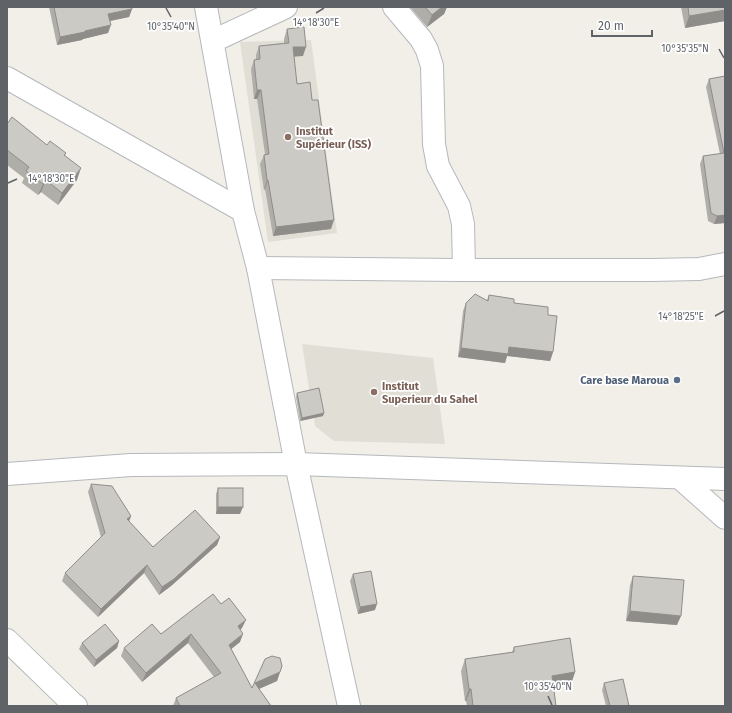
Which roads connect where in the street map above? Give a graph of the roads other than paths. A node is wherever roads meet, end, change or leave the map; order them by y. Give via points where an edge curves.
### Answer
1 (206, 7) edge
2 (286, 7) edge
3 (394, 7) edge
4 (213, 41) junction
5 (7, 78) edge
6 (243, 211) junction
7 (725, 264) edge
8 (258, 268) junction
9 (464, 270) junction
10 (296, 464) junction
11 (7, 474) edge
12 (680, 478) junction
13 (725, 479) edge
14 (725, 518) edge
15 (7, 640) edge
16 (76, 706) edge
17 (349, 706) edge

1 - 4 street
2 - 4 street
3 - 9 street via 421,39 432,66 434,144 438,166 460,206
4 - 6 street
5 - 6 street
6 - 8 street
7 - 9 street via 652,270
8 - 9 street
8 - 10 street
10 - 11 street via 131,465
10 - 12 street
10 - 17 street
12 - 13 street
12 - 14 street
15 - 16 street

